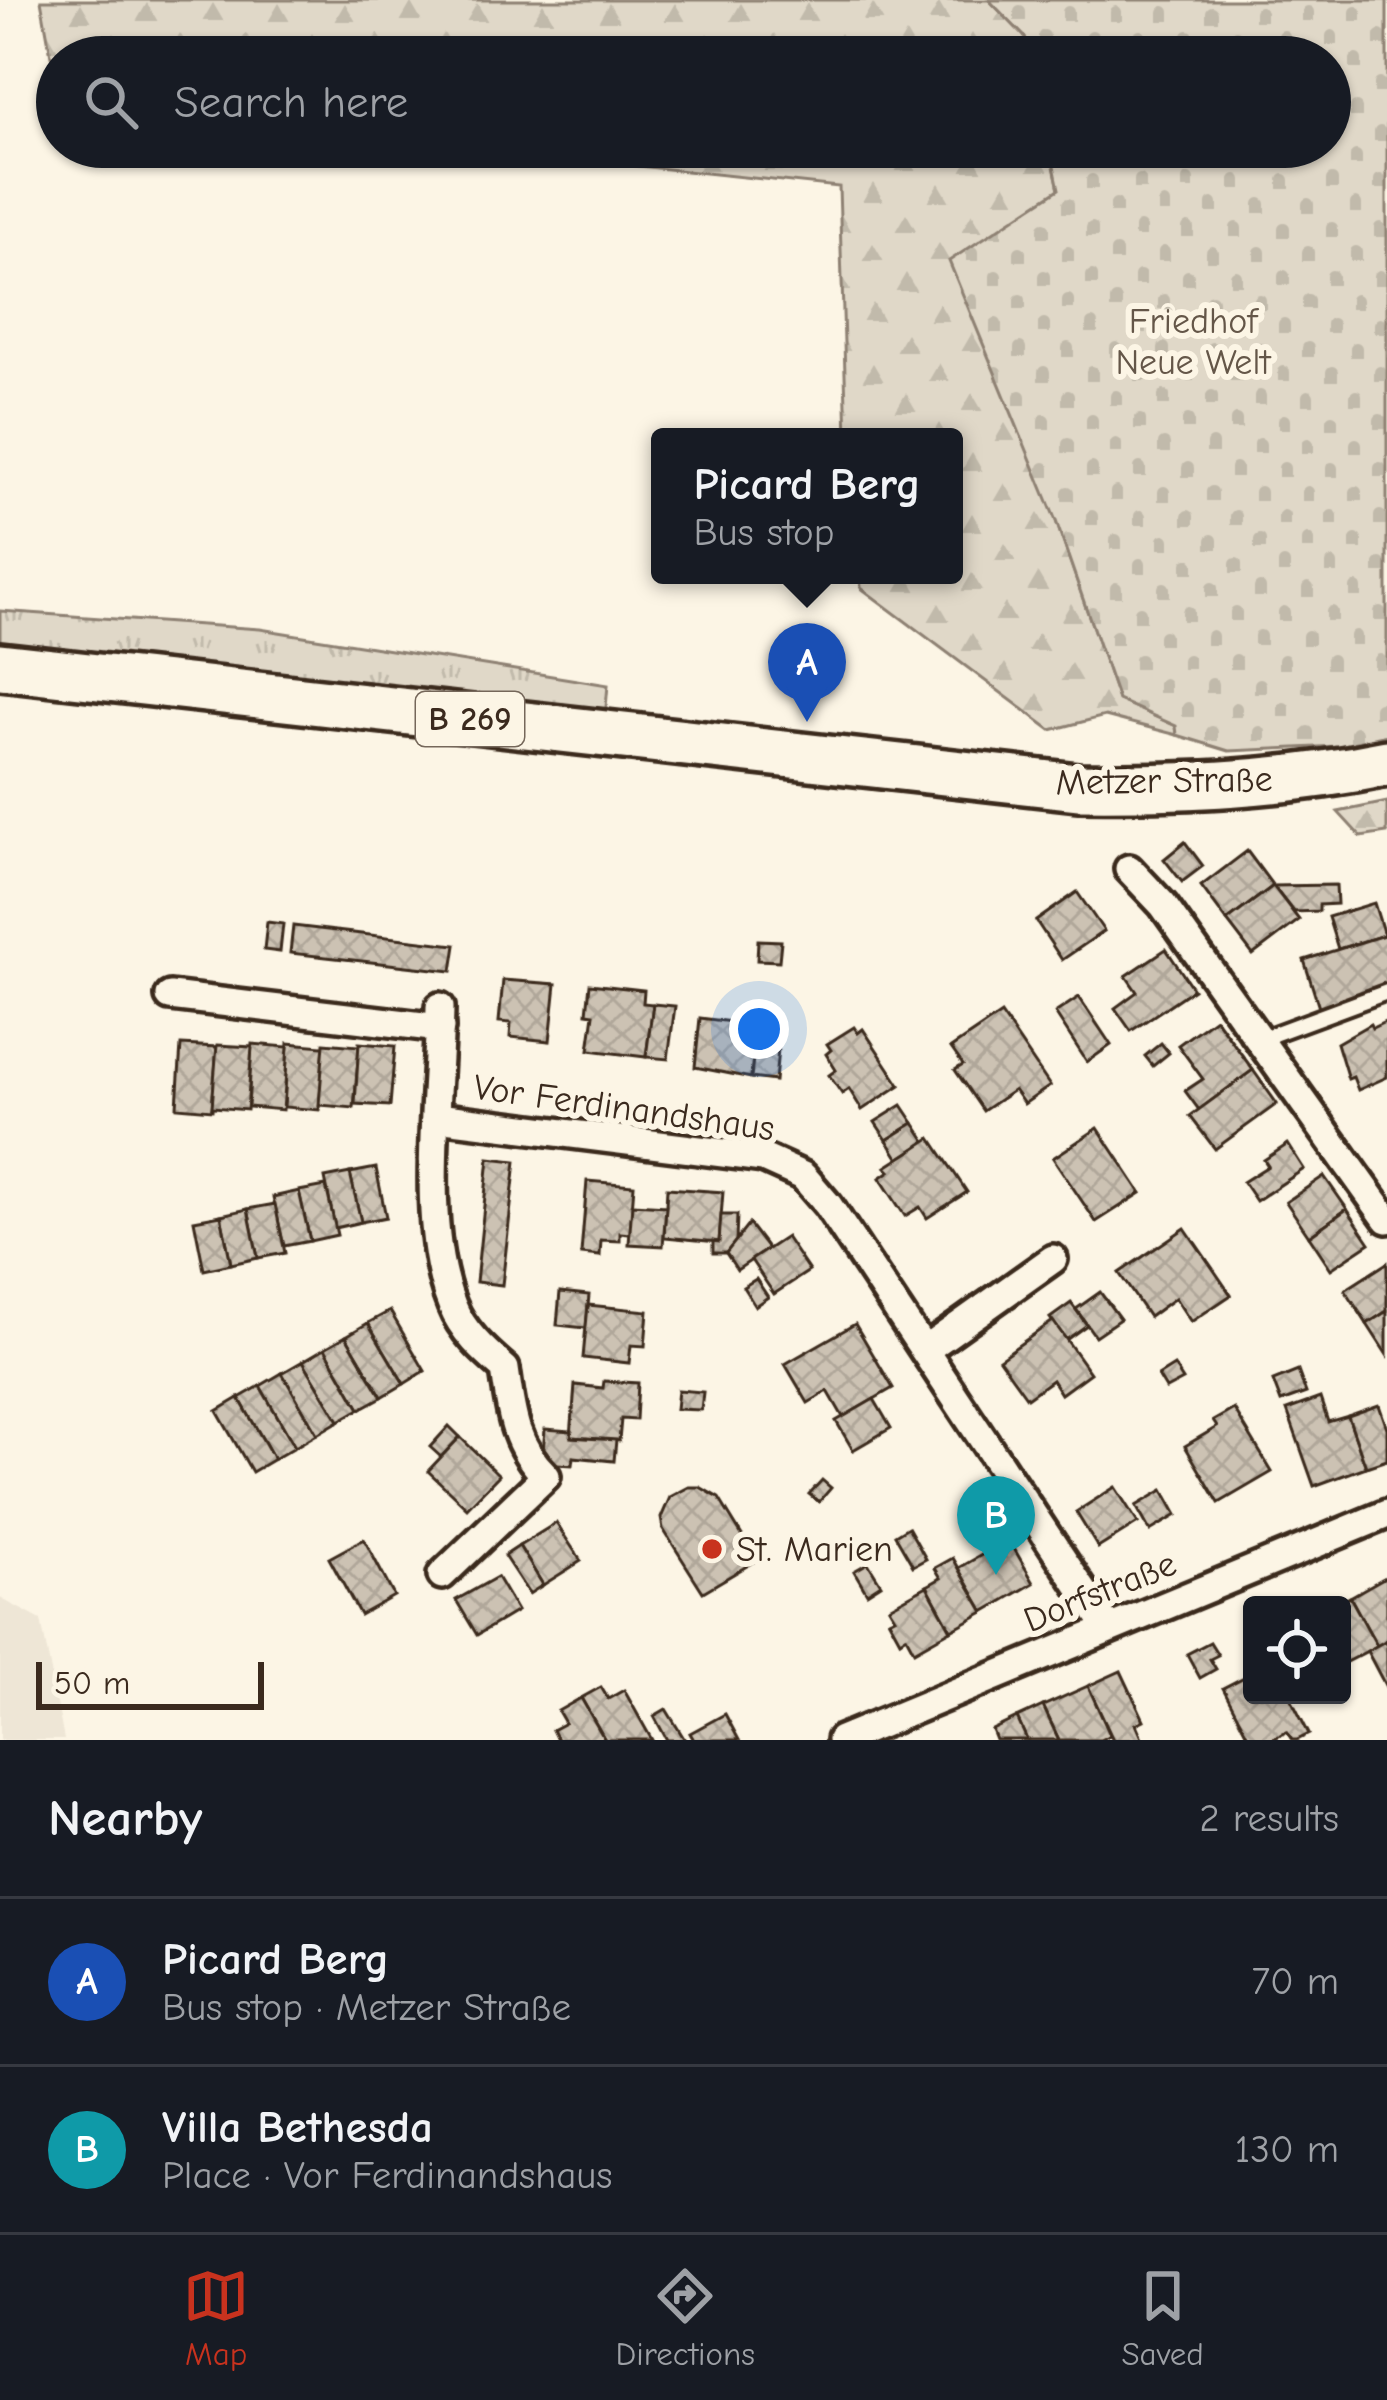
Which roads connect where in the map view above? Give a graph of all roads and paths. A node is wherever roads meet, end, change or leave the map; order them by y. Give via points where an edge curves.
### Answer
1 (0, 666) edge
2 (1387, 763) edge
3 (1129, 869) dead end
4 (1387, 992) edge
5 (170, 996) dead end
6 (1260, 1039) junction
7 (437, 1117) junction
8 (1387, 1219) edge
9 (1053, 1259) dead end
10 (925, 1349) junction
11 (1387, 1514) edge
12 (442, 1575) dead end
13 (1107, 1628) junction
14 (841, 1740) edge

1 - 2 main road, Metzer Straße / B 269 via 1078,787 1272,782
3 - 6 street
4 - 6 lane
5 - 7 street via 440,1017
6 - 8 street
7 - 10 street, Vor Ferdinandshaus via 764,1158 802,1176
7 - 12 street via 441,1272 453,1309 505,1369 514,1432 546,1476
9 - 10 street
10 - 13 street, Vor Ferdinandshaus
11 - 13 street, Dorfstraße
13 - 14 street, Dorfstraße

